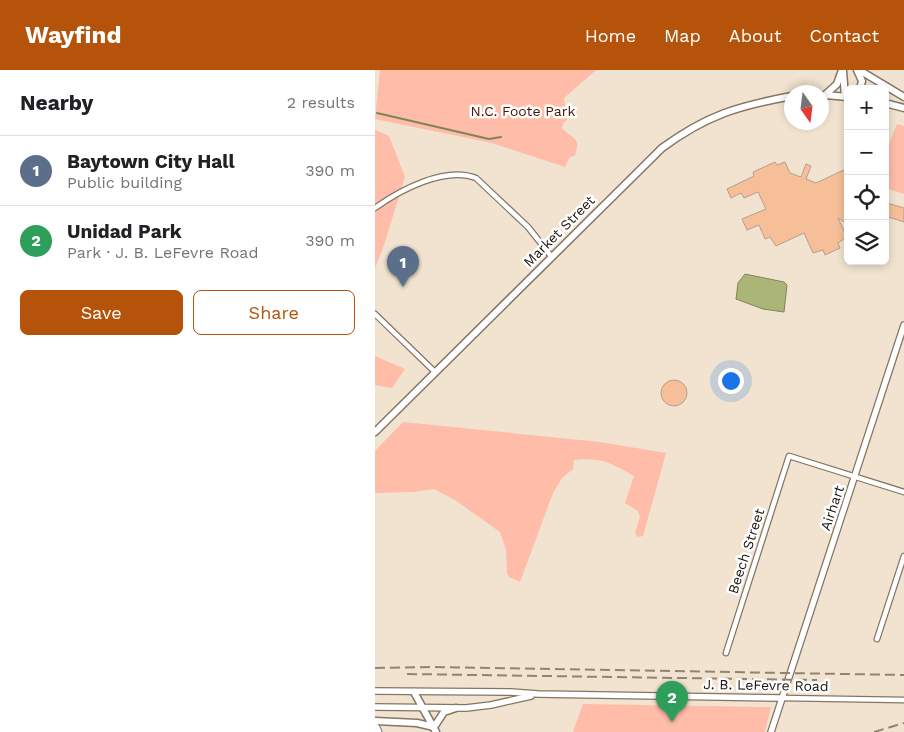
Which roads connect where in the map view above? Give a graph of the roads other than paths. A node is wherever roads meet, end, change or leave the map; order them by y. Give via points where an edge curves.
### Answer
1 (842, 70) edge
2 (858, 70) edge
3 (845, 85) edge
4 (862, 85) edge
5 (829, 90) edge
6 (829, 96) edge
7 (784, 97) edge
8 (844, 97) edge
9 (904, 97) edge
10 (889, 104) edge
11 (904, 108) edge
12 (376, 207) edge
13 (551, 256) junction
14 (375, 314) edge
15 (904, 325) edge
16 (435, 372) junction
17 (375, 432) edge
18 (856, 476) junction
19 (904, 492) edge
20 (904, 556) edge
21 (877, 639) dead end
22 (726, 653) dead end
23 (375, 691) edge
24 (414, 692) junction
25 (538, 694) junction
26 (781, 698) junction
27 (904, 700) edge
28 (375, 707) edge
29 (424, 708) junction
30 (456, 708) junction
31 (375, 721) edge
32 (375, 728) edge
33 (435, 729) edge
34 (377, 732) edge
35 (771, 732) edge

1 - 3 main road
1 - 5 main road via 837,84
2 - 4 main road
2 - 9 main road
6 - 8 main road
7 - 13 main road, Market Street via 713,116 679,136 662,148
10 - 11 main road
12 - 13 street via 431,180 468,175 528,227
13 - 16 main road, Market Street
14 - 16 street
15 - 18 street, Airhart
16 - 17 main road, Market Street
18 - 19 street
18 - 22 street, Beech Street via 789,456
18 - 26 street, Airhart
20 - 21 street
23 - 24 street, J. B. LeFevre Road
24 - 25 street, J. B. LeFevre Road
24 - 29 main road
25 - 26 street, J. B. LeFevre Road
25 - 30 street, J. B. LeFevre Road via 491,705
26 - 27 street, J. B. LeFevre Road
26 - 35 street, Airhart
28 - 29 street, J. B. LeFevre Road
29 - 30 street, J. B. LeFevre Road
29 - 33 main road
30 - 33 main road via 445,712
31 - 33 main road via 417,722
32 - 34 highway

